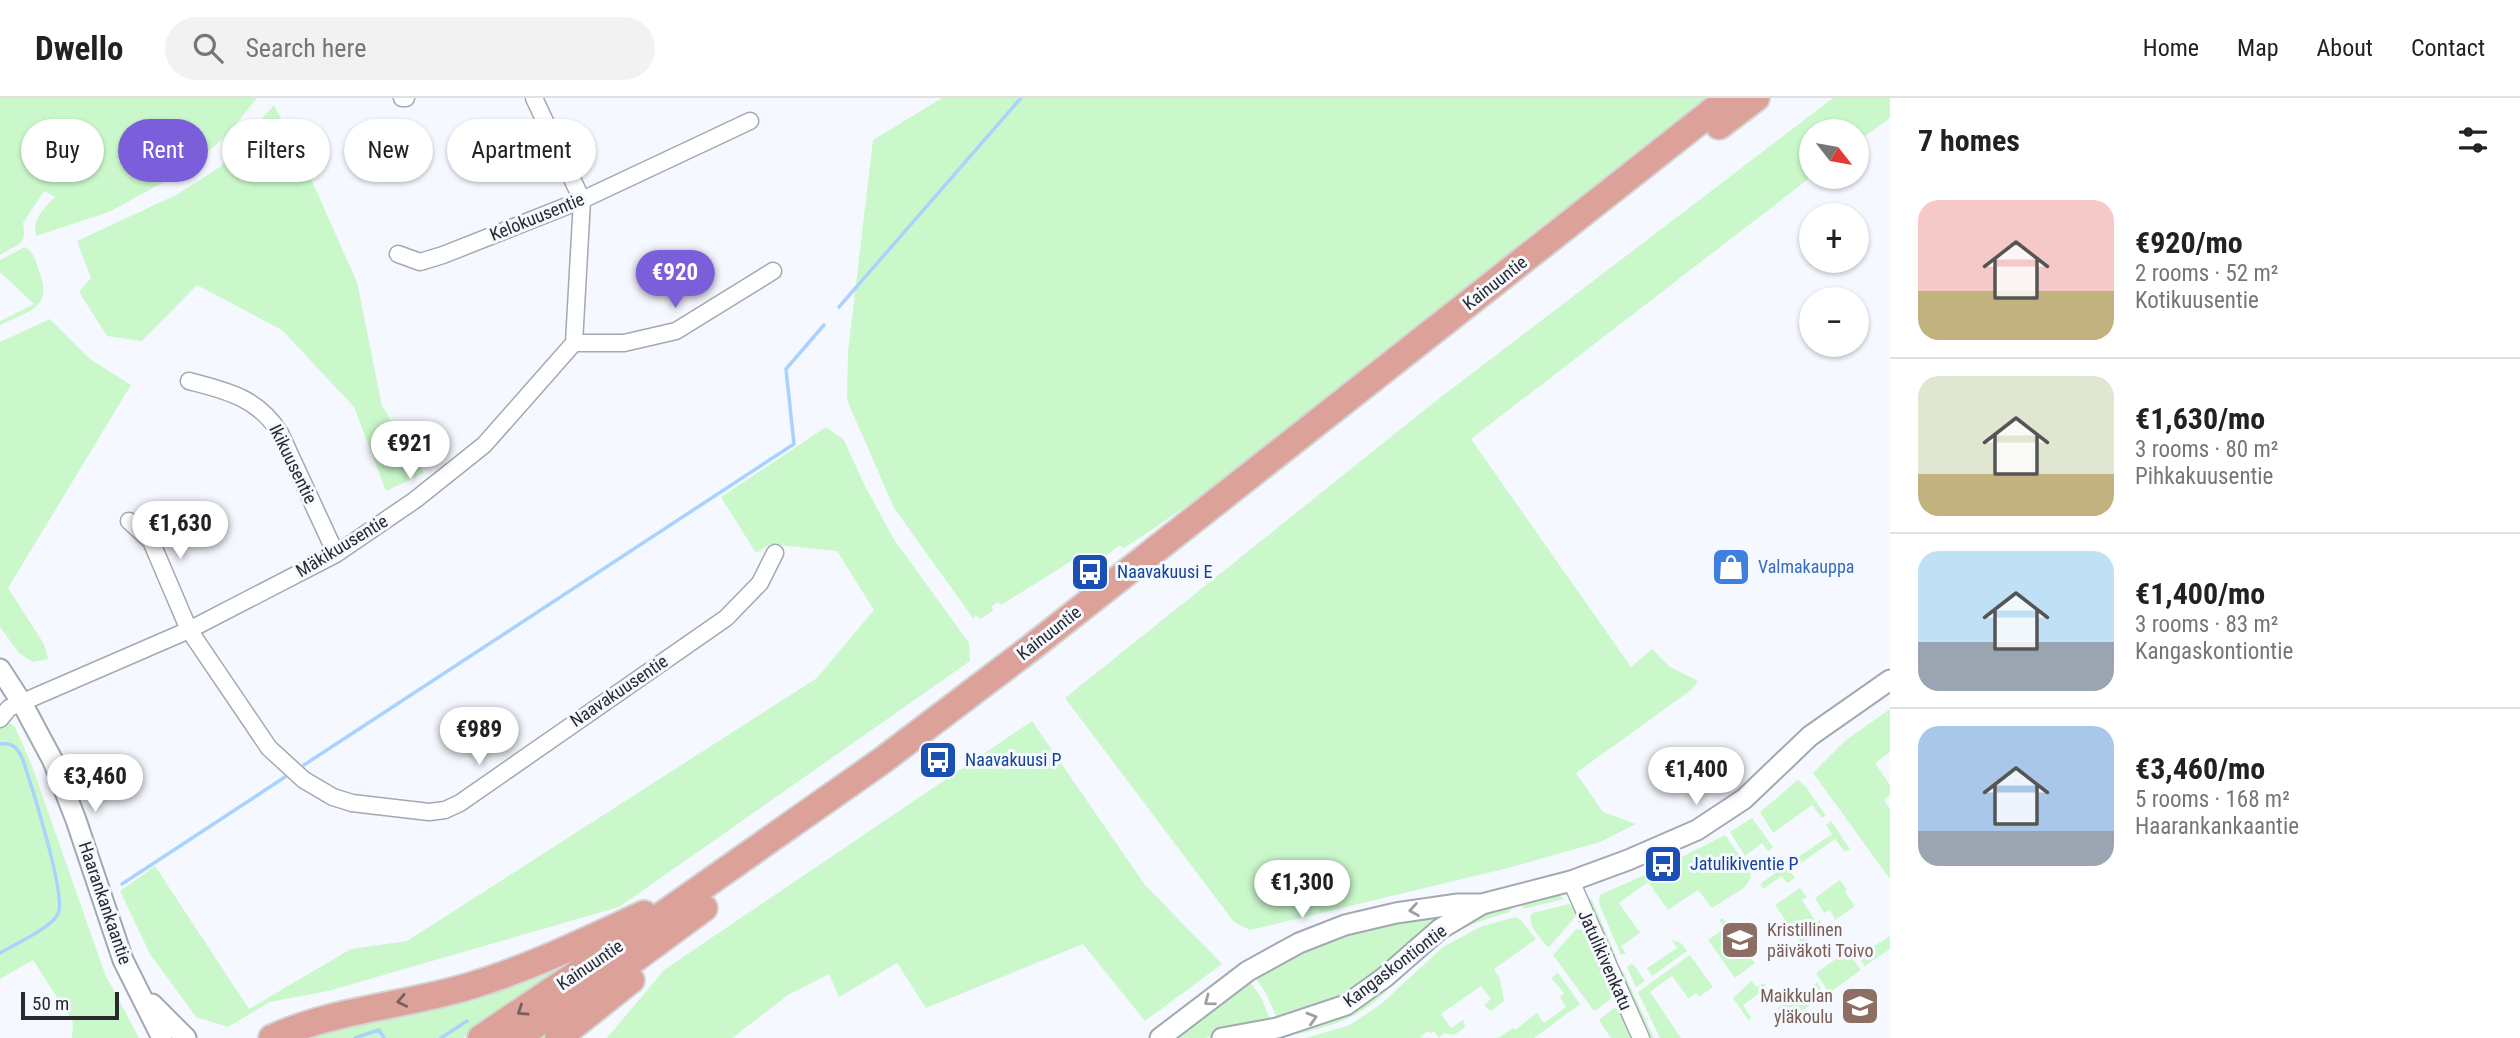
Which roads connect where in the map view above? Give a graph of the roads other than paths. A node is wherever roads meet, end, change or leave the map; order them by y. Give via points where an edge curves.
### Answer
1 (534, 98) edge
2 (1729, 98) edge
3 (1756, 98) edge
4 (750, 121) dead end
5 (582, 200) junction
6 (398, 254) dead end
7 (773, 271) dead end
8 (574, 343) junction
9 (189, 381) dead end
10 (129, 521) dead end
11 (336, 554) junction
12 (775, 554) dead end
13 (189, 630) junction
14 (0, 668) edge
15 (1890, 680) edge
16 (22, 703) junction
17 (0, 719) edge
18 (1571, 881) junction
19 (714, 890) junction
20 (1482, 904) junction
21 (137, 987) junction
22 (162, 1038) edge
23 (186, 1038) edge
24 (272, 1038) edge
25 (481, 1038) edge
26 (516, 1038) edge
27 (558, 1038) edge
28 (1160, 1038) edge
29 (1222, 1038) edge
30 (1641, 1038) edge

1 - 5 street
2 - 19 highway, Kainuuntie via 1032,647
3 - 19 highway, Kainuuntie via 1044,657 919,751
4 - 5 street, Kelokuusentie
5 - 6 street, Kelokuusentie via 420,262
5 - 8 street
7 - 8 street via 676,331 624,343
8 - 11 street, Mäkikuusentie via 484,446
9 - 11 street, Ikikuusentie via 224,390 268,415
10 - 13 street, Naavakuusentie via 151,541
11 - 13 street, Mäkikuusentie
12 - 13 street, Naavakuusentie via 760,583 726,618 460,803 429,813 352,803 304,780 269,748
13 - 16 street, Mäkikuusentie
14 - 16 street, Haarankankaantie
15 - 18 street, Kangaskontiontie via 1810,736 1744,799 1697,830
16 - 17 street, Mäkikuusentie via 9,708
16 - 21 street, Haarankankaantie via 53,761 123,960
18 - 20 street, Kangaskontiontie
18 - 30 street, Jatulikivenkatu
19 -> 24 highway via 504,975 338,1015
19 -> 25 highway, Kainuuntie
19 - 26 highway, Kainuuntie via 636,958
19 - 27 highway via 664,954
20 -> 28 street, Kangaskontiontie via 1396,913 1345,925 1299,943 1248,971
29 -> 20 street, Kangaskontiontie via 1276,1028 1346,1005 1440,929
21 - 22 street, Haarankankaantie
21 - 23 street, Haarankankaantie

